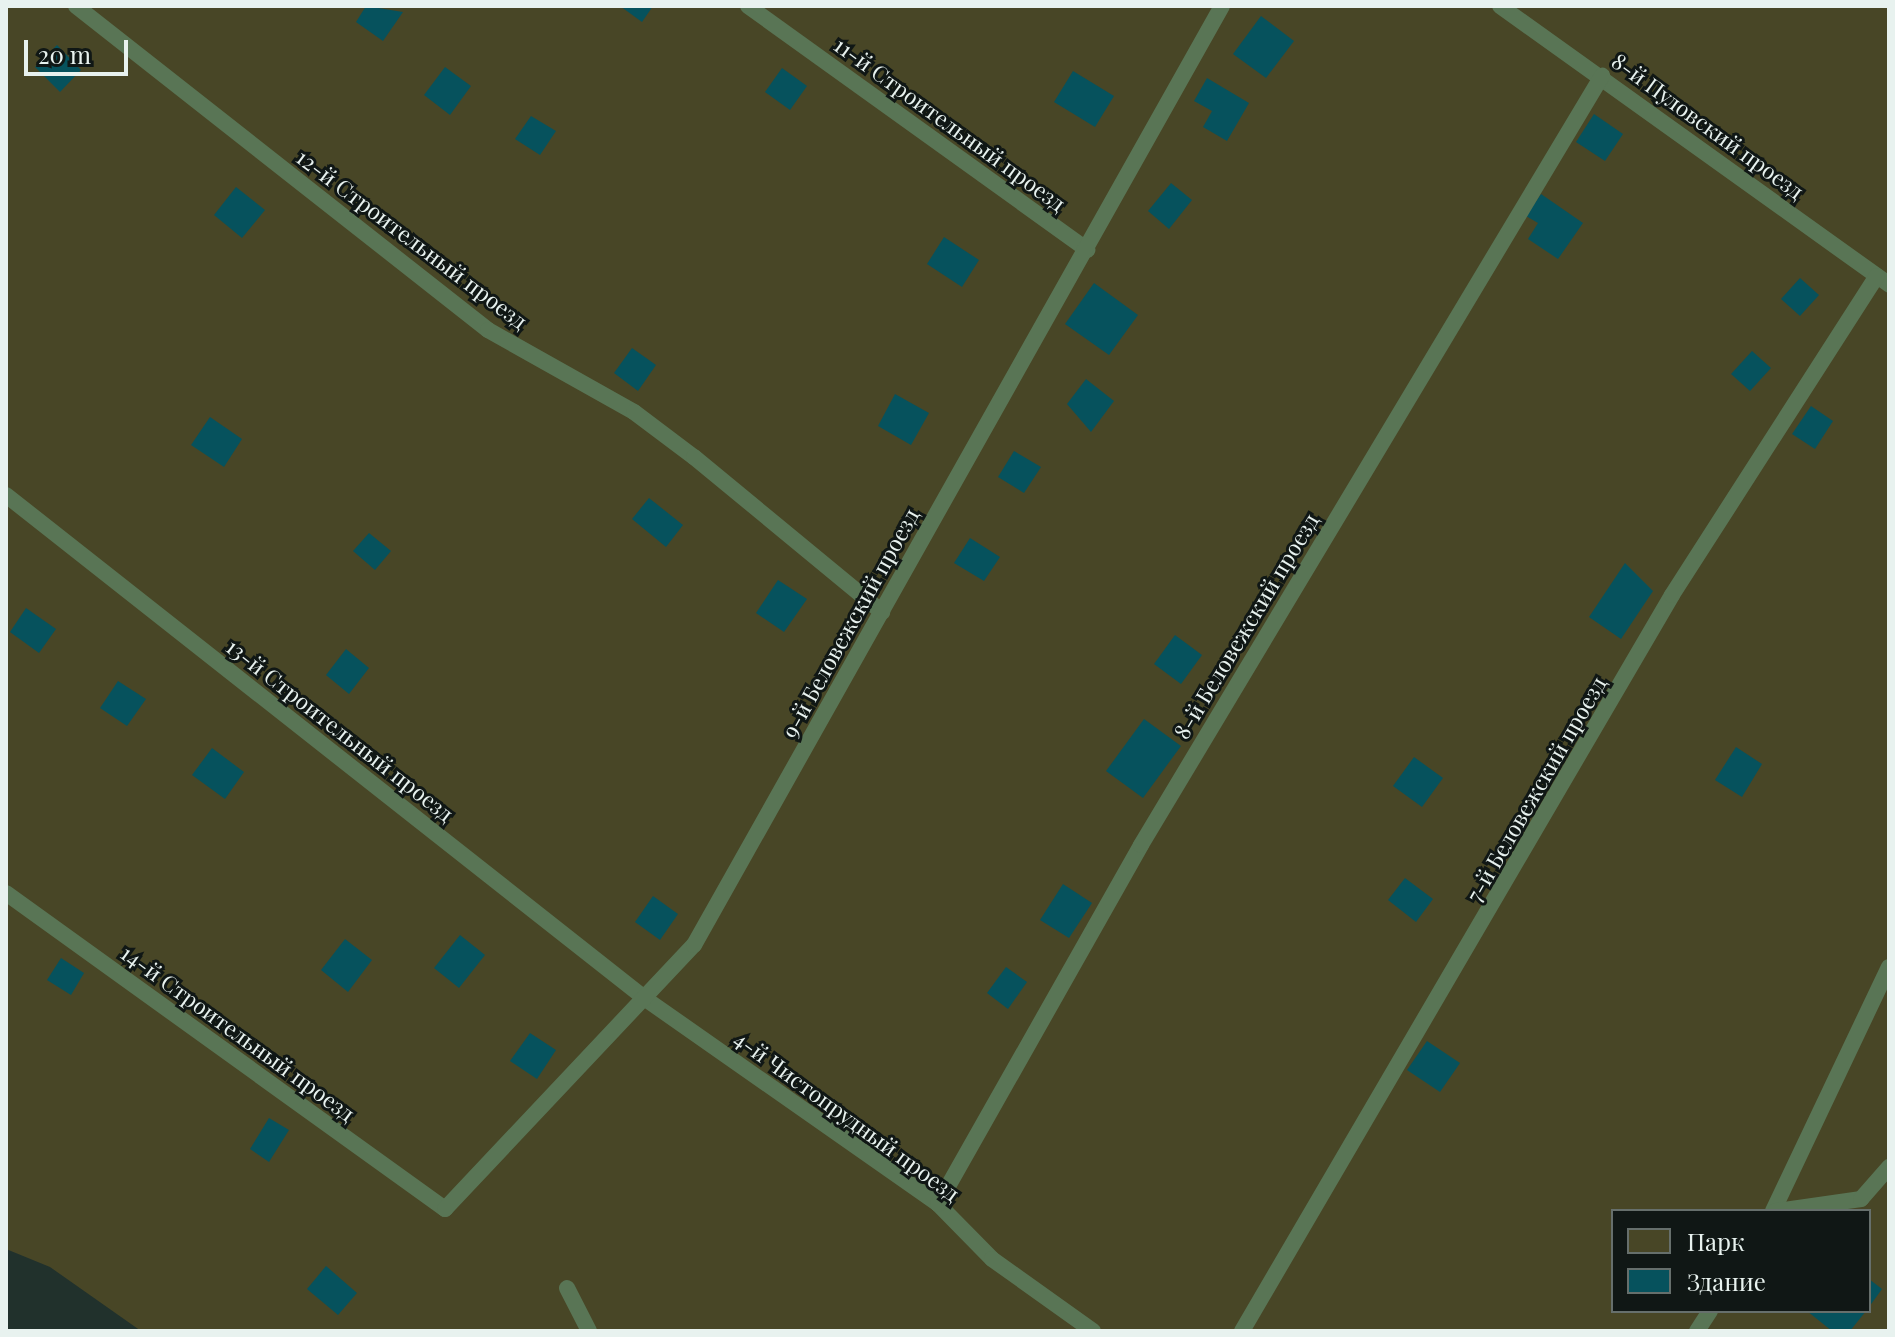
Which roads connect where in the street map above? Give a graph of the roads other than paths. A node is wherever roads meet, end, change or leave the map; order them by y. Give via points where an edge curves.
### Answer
1 (76, 6) edge
2 (748, 6) edge
3 (1222, 6) edge
4 (1500, 6) edge
5 (1602, 76) junction
6 (1087, 250) junction
7 (1883, 280) edge
8 (6, 495) edge
9 (882, 612) junction
10 (6, 893) edge
11 (1889, 967) edge
12 (647, 1000) junction
13 (1889, 1167) edge
14 (938, 1204) junction
15 (445, 1209) joint
16 (1776, 1209) edge
17 (1789, 1209) edge
18 (567, 1288) dead end
19 (1709, 1313) edge
20 (589, 1331) edge
21 (1093, 1331) edge
22 (1242, 1331) edge
23 (1697, 1331) edge

1 - 9 lane, 12-й Строительный проезд via 488,330 634,412
2 - 6 lane, 11-й Строительный проезд
3 - 6 lane, 9-й Беловежский проезд
4 - 5 lane, 8-й Пуловский проезд
5 - 7 lane, 8-й Пуловский проезд
5 - 14 lane, 8-й Беловежский проезд via 1149,832
6 - 9 lane, 9-й Беловежский проезд
7 - 22 lane, 7-й Беловежский проезд via 1672,595
8 - 12 lane, 13-й Строительный проезд
9 - 12 lane, 9-й Беловежский проезд via 694,945
10 - 15 lane, 14-й Строительный проезд
11 - 16 lane
12 - 14 lane, 4-й Чистопрудный проезд
12 - 15 lane, 9-й Беловежский проезд
13 - 17 lane via 1861,1199
14 - 21 lane, 4-й Чистопрудный проезд via 992,1259
18 - 20 lane
19 - 23 lane

